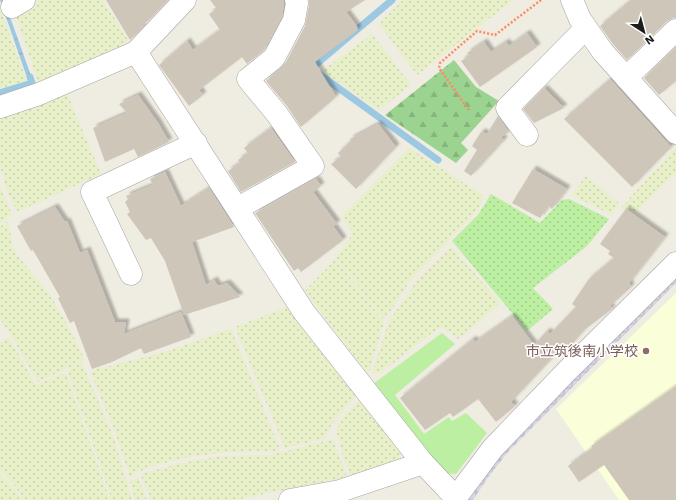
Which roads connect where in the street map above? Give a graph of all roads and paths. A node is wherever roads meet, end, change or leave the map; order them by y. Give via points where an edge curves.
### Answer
1 (185, 0) edge
2 (296, 0) edge
3 (541, 0) edge
4 (572, 0) edge
5 (586, 28) junction
6 (676, 30) edge
7 (136, 52) junction
8 (626, 78) junction
9 (0, 107) edge
10 (469, 110) dead end
11 (676, 133) edge
12 (527, 135) dead end
13 (196, 143) junction
14 (238, 208) junction
15 (676, 264) edge
16 (131, 274) dead end
17 (423, 463) junction
18 (455, 499) edge
19 (290, 500) edge

1 - 7 street
2 - 14 street via 294,20 274,58 248,79 314,166
3 - 10 path via 495,35 477,31 440,63 439,68
4 - 5 street
5 - 8 street
5 - 12 street via 507,108
6 - 8 street
7 - 9 street via 39,94
7 - 13 street
8 - 11 street
13 - 14 street
13 - 16 street via 92,192
14 - 17 street via 304,312
15 - 18 street via 493,448
17 - 18 street
17 - 19 street via 340,491

